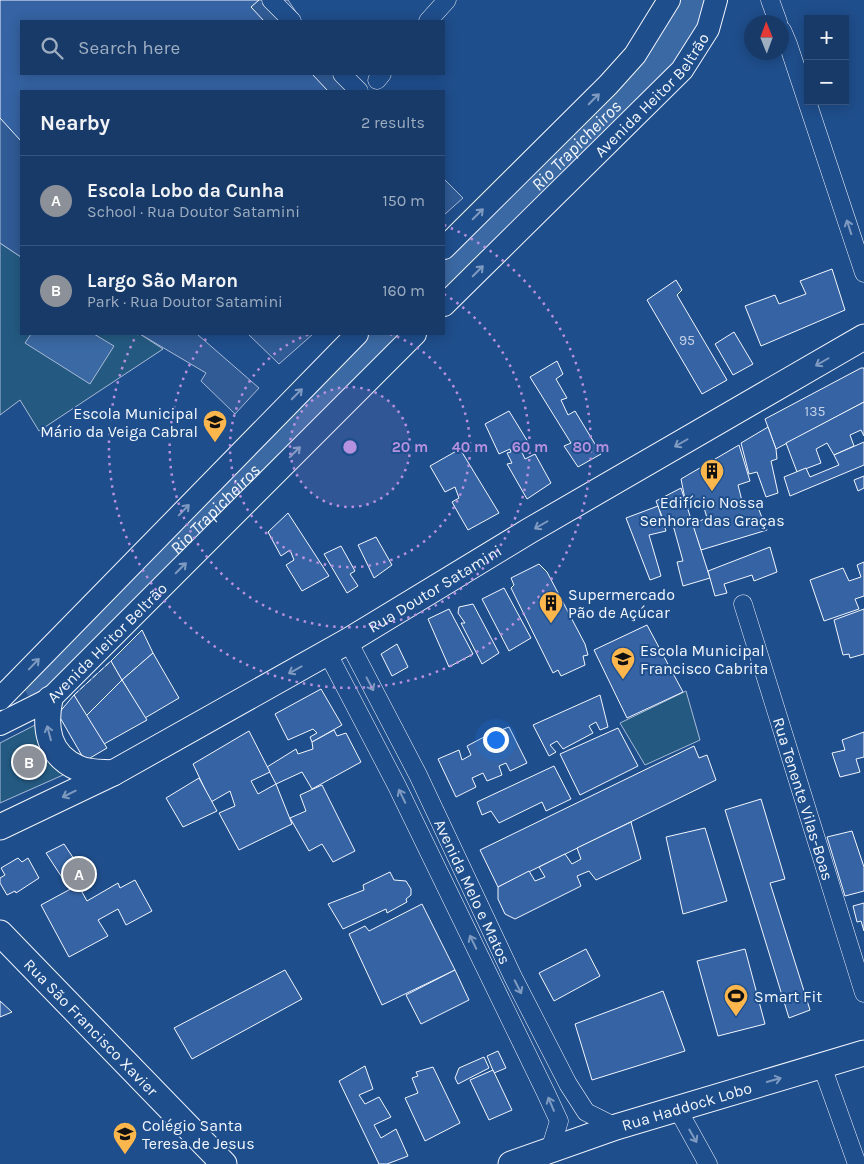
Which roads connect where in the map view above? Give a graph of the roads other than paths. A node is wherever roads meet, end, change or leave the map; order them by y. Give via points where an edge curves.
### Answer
1 (271, 0) edge
2 (447, 0) edge
3 (669, 0) edge
4 (716, 0) edge
5 (770, 0) edge
6 (775, 15) edge
7 (291, 20) edge
8 (429, 20) edge
9 (789, 47) edge
10 (343, 75) edge
11 (358, 90) edge
12 (445, 247) edge
13 (864, 273) edge
14 (445, 305) edge
15 (357, 335) edge
16 (414, 335) edge
17 (864, 337) edge
18 (743, 604) dead end
19 (337, 646) junction
20 (0, 699) edge
21 (50, 700) junction
22 (0, 724) edge
23 (113, 773) junction
24 (0, 827) edge
25 (0, 933) edge
26 (864, 993) edge
27 (864, 1053) edge
28 (822, 1066) junction
29 (677, 1108) junction
30 (616, 1127) junction
31 (550, 1150) junction
32 (224, 1164) edge
33 (511, 1164) edge
34 (708, 1164) edge
35 (857, 1164) edge

1 - 7 street
2 - 8 street
12 -> 3 street via 635,55
14 -> 4 street, Avenida Heitor Beltrão via 682,70 708,29
5 - 6 street
13 -> 9 street
10 - 11 street
20 -> 15 street, Avenida Heitor Beltrão
21 -> 16 street, Avenida Heitor Beltrão
17 -> 19 main road, Rua Doutor Satamini
18 - 26 street, Rua Tenente Vilas-Boas
19 -> 23 main road, Rua Doutor Satamini
19 -> 30 street, Avenida Melo e Matos via 418,775 513,977 568,1084 586,1112
31 -> 19 street, Avenida Melo e Matos via 559,1121 397,786
21 - 22 street, Avenida Heitor Beltrão
23 -> 21 main road via 80,769 64,760 48,734 46,718
23 -> 24 main road, Rua Doutor Satamini
25 - 32 main road, Rua São Francisco Xavier
27 - 28 main road, Rua Haddock Lobo
29 -> 28 main road, Rua Haddock Lobo
28 - 35 street
29 - 30 main road, Rua Haddock Lobo
29 -> 34 street
30 - 31 main road, Rua Haddock Lobo
31 - 33 main road, Rua Haddock Lobo

